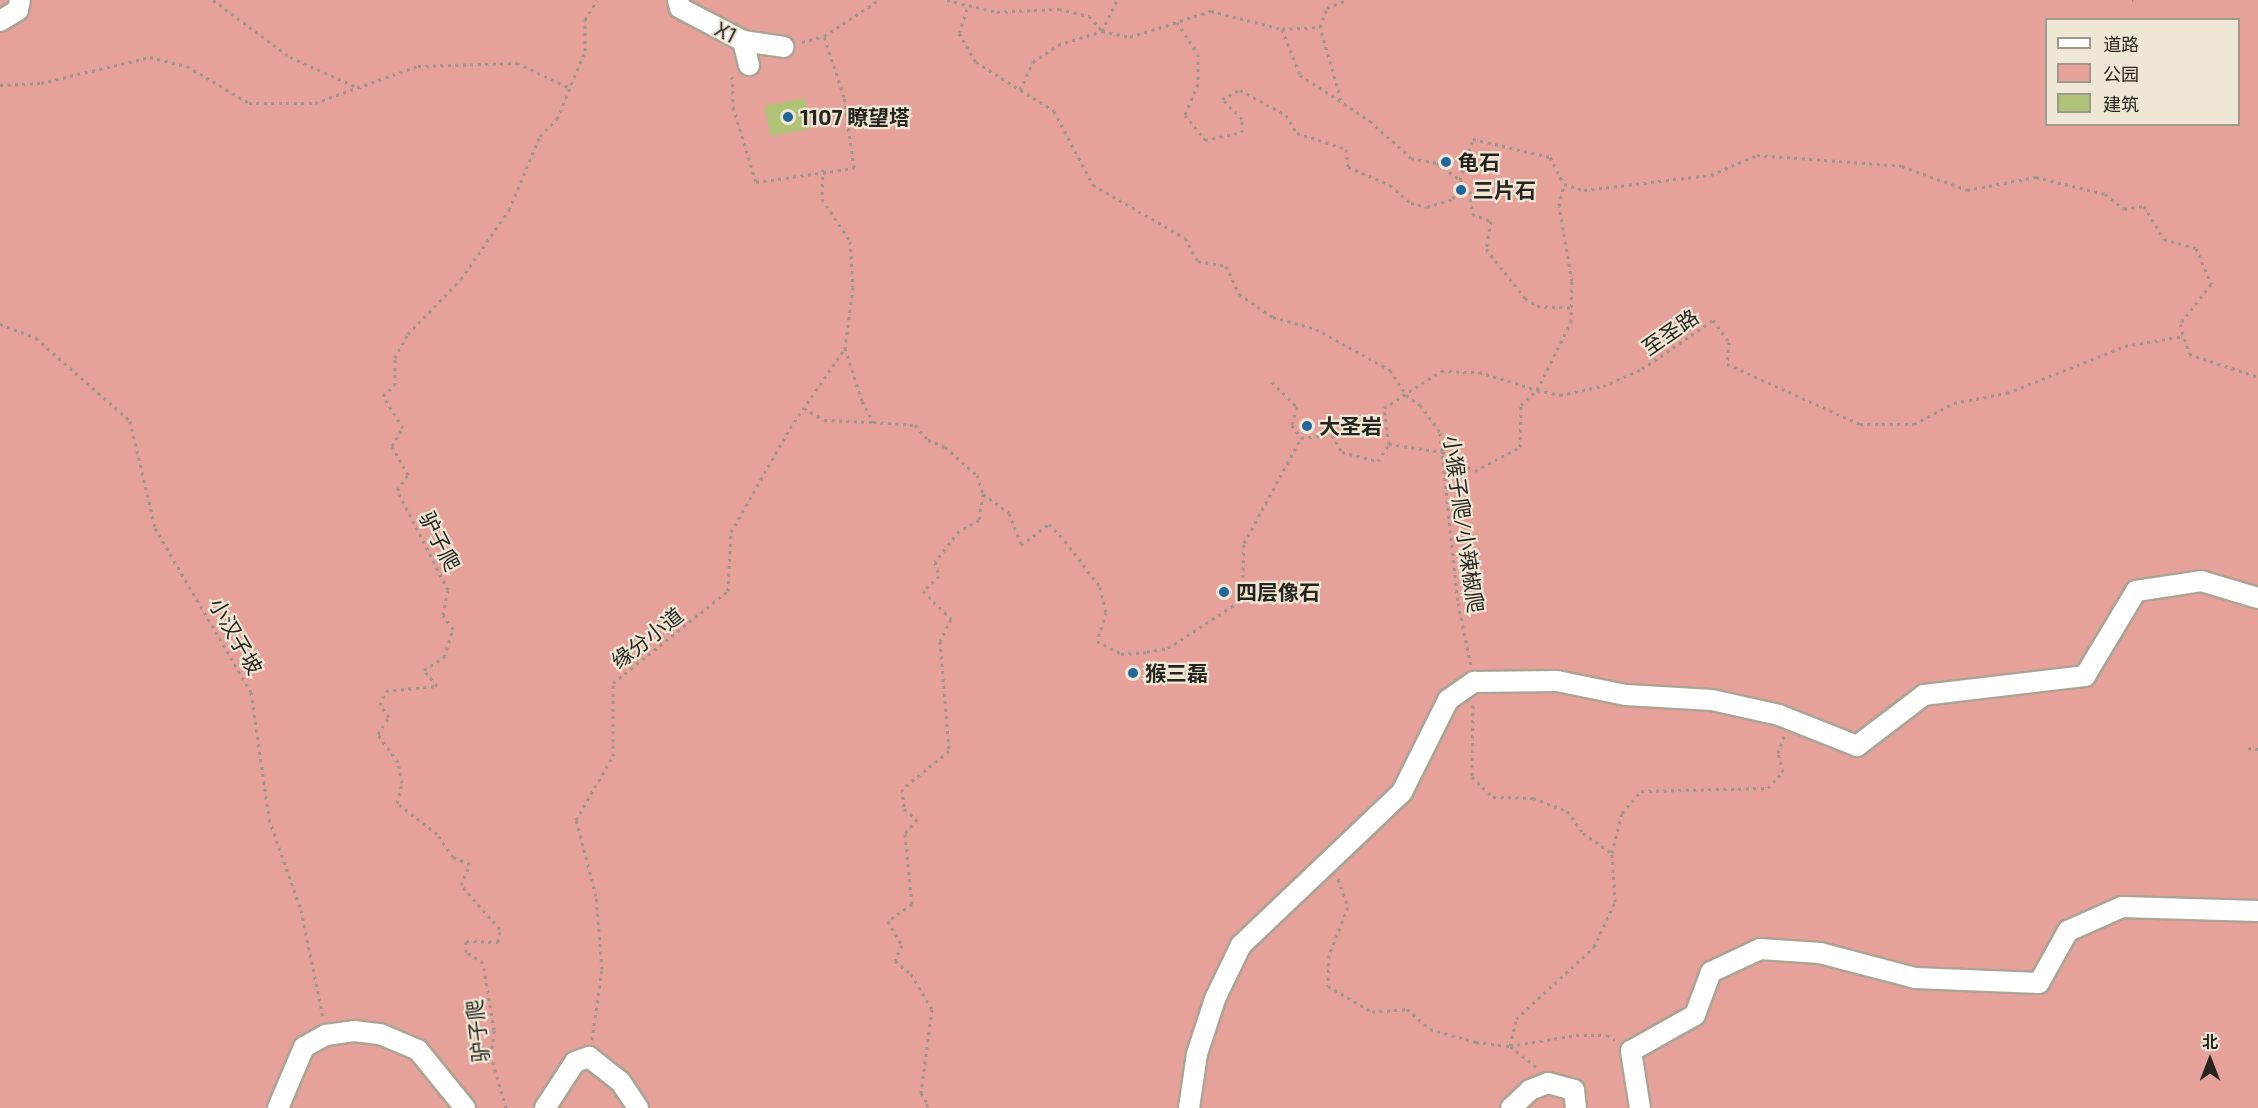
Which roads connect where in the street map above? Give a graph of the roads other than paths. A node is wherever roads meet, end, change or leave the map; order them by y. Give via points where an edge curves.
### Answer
1 (20, 0) edge
2 (678, 0) edge
3 (0, 21) edge
4 (743, 41) junction
5 (784, 47) road end
6 (741, 65) road end
7 (2258, 598) edge
8 (2258, 910) edge
9 (278, 1108) edge
10 (465, 1108) edge
11 (545, 1108) edge
12 (638, 1108) edge
13 (1189, 1108) edge
14 (1511, 1108) edge
15 (1576, 1108) edge
16 (1640, 1108) edge

1 - 3 lane via 18,10
2 - 4 lane, X1 via 680,8
4 - 5 lane, X1
4 - 6 lane
7 - 13 lane via 2201,581 2136,591 2085,676 1923,695 1857,746 1790,720 1712,700 1626,695 1557,681 1474,682 1448,700 1402,792 1241,945 1215,999 1197,1054
8 - 16 lane via 2122,907 2068,931 2039,983 1915,978 1820,953 1760,948 1711,972 1695,1015 1631,1051
9 - 10 lane via 304,1047 326,1035 380,1034 418,1050
11 - 12 lane via 575,1062 589,1057 620,1081
14 - 15 lane via 1530,1090 1548,1083 1574,1090

